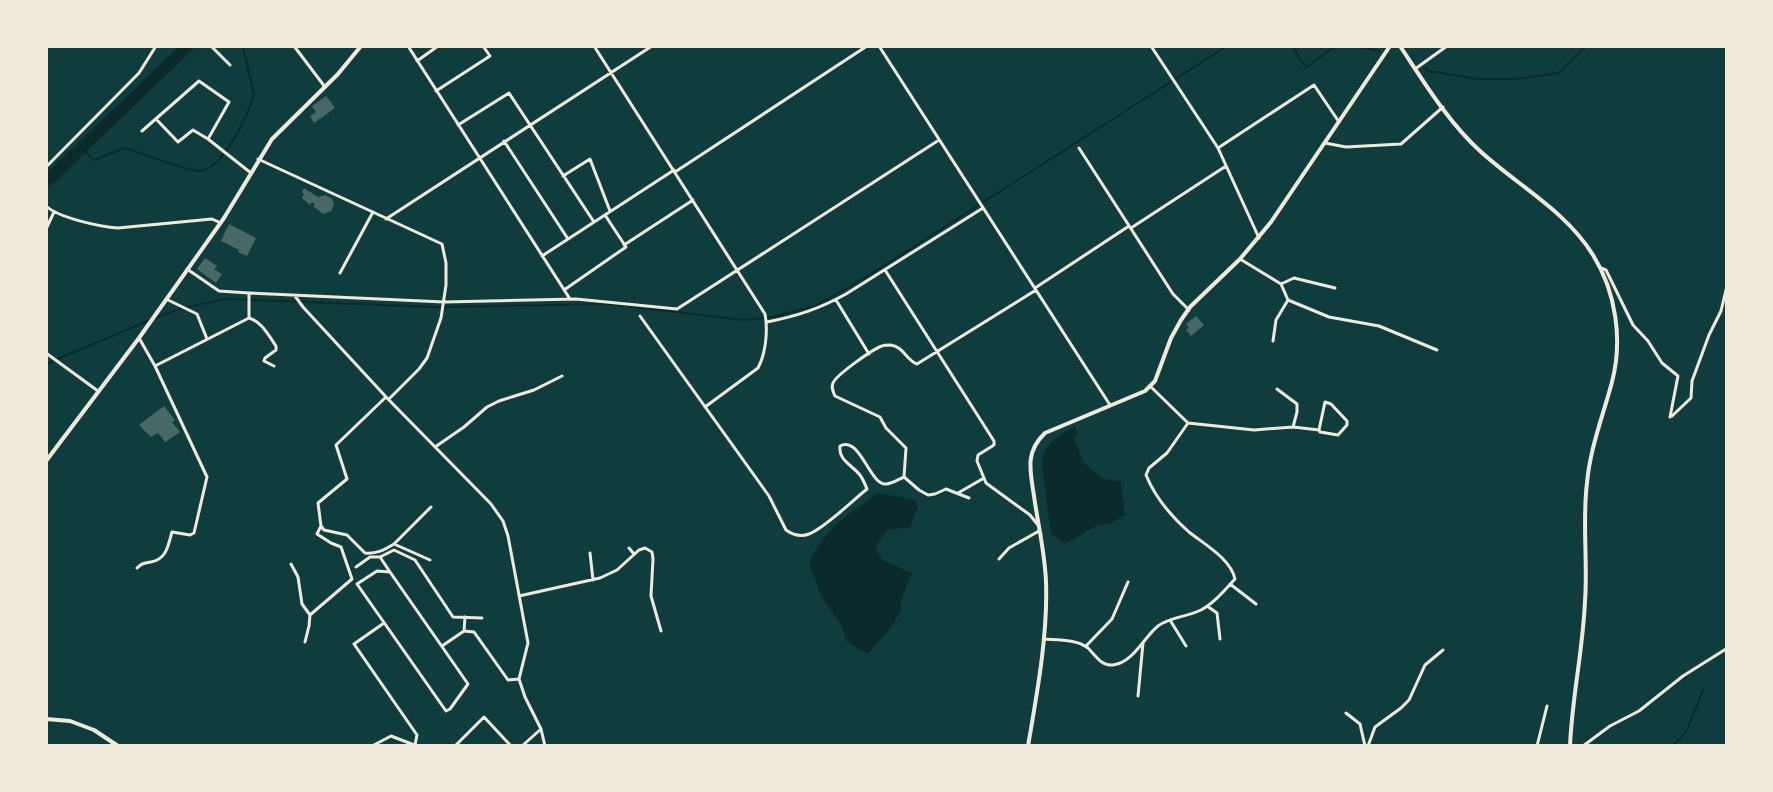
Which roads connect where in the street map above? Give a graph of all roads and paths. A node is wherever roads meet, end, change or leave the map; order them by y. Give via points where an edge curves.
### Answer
1 (156, 46) edge
2 (211, 46) edge
3 (294, 46) edge
4 (361, 46) edge
5 (408, 46) edge
6 (438, 46) edge
7 (483, 46) edge
8 (594, 46) edge
9 (652, 46) edge
10 (867, 46) edge
11 (879, 46) edge
12 (1151, 46) edge
13 (1390, 46) edge
14 (1400, 46) edge
15 (1447, 46) edge
16 (417, 61) junction
17 (230, 65) dead end
18 (1415, 69) junction
19 (611, 73) junction
20 (325, 87) junction
21 (436, 91) junction
22 (1443, 107) junction
23 (156, 119) junction
24 (1339, 122) junction
25 (530, 124) junction
26 (458, 125) junction
27 (141, 131) dead end
28 (208, 139) junction
29 (939, 140) junction
30 (504, 141) junction
31 (1325, 143) junction
32 (1079, 148) dead end
33 (1218, 148) junction
34 (478, 157) junction
35 (258, 159) junction
36 (1226, 166) junction
37 (46, 167) edge
38 (674, 171) junction
39 (251, 173) junction
40 (563, 176) junction
41 (693, 200) junction
42 (46, 206) edge
43 (983, 208) junction
44 (54, 212) junction
45 (373, 212) junction
46 (610, 212) junction
47 (605, 215) junction
48 (386, 219) junction
49 (594, 222) junction
50 (221, 223) junction
51 (1130, 227) junction
52 (46, 229) edge
53 (1259, 238) junction
54 (568, 239) junction
55 (624, 245) junction
56 (542, 256) junction
57 (1240, 258) junction
58 (1600, 267) junction
59 (187, 269) junction
60 (738, 270) junction
61 (885, 270) junction
62 (340, 273) dead end
63 (1281, 284) junction
64 (1335, 288) dead end
65 (1036, 289) junction
66 (564, 290) junction
67 (1726, 290) edge
68 (249, 294) junction
69 (295, 296) junction
70 (166, 299) junction
71 (570, 299) junction
72 (836, 300) junction
73 (1288, 300) junction
74 (443, 303) junction
75 (1189, 310) junction
76 (640, 316) dead end
77 (249, 318) junction
78 (767, 322) junction
79 (139, 338) junction
80 (207, 339) junction
81 (1273, 341) dead end
82 (1437, 351) dead end
83 (46, 353) edge
84 (937, 353) junction
85 (870, 354) junction
86 (155, 366) junction
87 (274, 366) dead end
88 (562, 376) dead end
89 (1151, 387) junction
90 (1277, 389) dead end
91 (98, 391) junction
92 (387, 398) junction
93 (1110, 405) junction
94 (705, 408) junction
95 (1188, 423) junction
96 (1293, 428) junction
97 (1319, 430) junction
98 (435, 447) junction
99 (46, 461) edge
100 (904, 477) junction
101 (984, 478) junction
102 (958, 493) junction
103 (969, 498) dead end
104 (431, 507) dead end
105 (321, 526) junction
106 (1039, 526) junction
107 (1040, 531) junction
108 (394, 544) junction
109 (636, 546) dead end
110 (629, 548) dead end
111 (639, 550) junction
112 (590, 553) dead end
113 (634, 554) junction
114 (380, 557) junction
115 (430, 560) dead end
116 (999, 560) dead end
117 (291, 564) dead end
118 (613, 565) dead end
119 (356, 567) dead end
120 (137, 568) dead end
121 (617, 570) junction
122 (390, 572) junction
123 (593, 580) junction
124 (1128, 582) dead end
125 (1230, 584) junction
126 (519, 596) junction
127 (1256, 604) dead end
128 (1207, 606) junction
129 (310, 615) junction
130 (465, 617) junction
131 (482, 618) dead end
132 (1170, 620) junction
133 (384, 623) junction
134 (464, 631) junction
135 (661, 631) dead end
136 (1044, 639) junction
137 (1220, 639) dead end
138 (1143, 641) junction
139 (305, 642) dead end
140 (442, 646) junction
141 (1086, 646) junction
142 (1186, 646) dead end
143 (1726, 649) edge
144 (1443, 650) dead end
145 (519, 679) junction
146 (1138, 696) dead end
147 (1547, 706) dead end
148 (1346, 713) dead end
149 (46, 719) edge
150 (541, 729) junction
151 (416, 745) edge
152 (118, 746) edge
153 (372, 746) edge
154 (454, 746) edge
155 (511, 746) edge
156 (522, 746) edge
157 (545, 746) edge
158 (1028, 746) edge
159 (1366, 746) edge
160 (1537, 746) edge
161 (1570, 746) edge
162 (1583, 746) edge

1 - 37 street via 139,73
2 - 17 street
3 - 20 street
4 - 20 street
5 - 16 street
6 - 16 street
7 - 21 street via 490,56
8 - 19 street
9 - 19 street
10 - 38 street
11 - 29 street
12 - 33 street
13 - 24 street
14 - 18 street
15 - 18 street
16 - 21 street
18 - 22 street
19 - 25 street
19 - 38 street
20 - 35 street via 272,139
21 - 26 street
22 - 31 street via 1401,144 1346,147
22 - 58 street via 1479,150 1571,227
23 - 27 street
23 - 28 street via 178,142 193,130
23 - 28 street via 198,81 229,102
24 - 31 street
24 - 33 street via 1314,85
25 - 26 street via 509,93
25 - 30 street
25 - 40 street
26 - 34 street
28 - 39 street
29 - 43 street
29 - 60 street
30 - 34 street
30 - 54 street
31 - 53 street
32 - 51 street
33 - 36 street
34 - 48 street
34 - 56 street
35 - 39 street
35 - 45 street
36 - 51 street
36 - 53 street
38 - 41 street
38 - 46 street
39 - 50 street
40 - 46 street via 591,159
40 - 49 street
41 - 55 street
41 - 60 street
42 - 44 street
43 - 61 street
43 - 65 street
44 - 50 street via 118,228 212,219
44 - 52 street
45 - 48 street
45 - 62 street
46 - 47 street
47 - 49 street
47 - 55 street
48 - 74 street via 442,244 446,263
49 - 54 street
50 - 59 street
51 - 65 street
51 - 75 street via 1173,294
53 - 57 street
54 - 56 street
55 - 66 street
56 - 66 street
57 - 63 street
57 - 75 street
58 - 67 street via 1606,270 1633,325 1662,363 1678,376 1670,417 1691,398 1692,381 1721,312
58 - 161 street via 1612,299 1618,342 1586,484 1586,598
59 - 68 street via 219,291
59 - 70 street
60 - 71 street via 677,309
60 - 78 street
61 - 72 street
61 - 84 street
63 - 64 street via 1294,278
63 - 73 street
65 - 84 street
65 - 93 street
66 - 71 street
68 - 69 street
68 - 77 street
69 - 74 street
69 - 92 street
70 - 79 street
70 - 80 street via 197,314
71 - 74 street
72 - 78 street via 799,316
72 - 85 street
73 - 81 street via 1276,320
73 - 82 street via 1329,317 1379,326
74 - 92 street via 427,358
75 - 89 street via 1171,338
76 - 94 street
77 - 80 street
77 - 87 street via 262,326 276,346 264,361
78 - 94 street via 758,368
79 - 86 street
79 - 91 street
80 - 86 street
83 - 91 street
84 - 85 street via 917,364 894,345 883,345
84 - 101 street via 994,441 994,445 978,455
85 - 100 street via 840,374 832,389 841,400 879,417 906,448
86 - 120 street via 207,477 194,533 172,532 162,558
88 - 98 street via 487,407
89 - 93 street
89 - 95 street
90 - 96 street via 1297,404
91 - 99 street
92 - 98 street
92 - 105 street via 336,445 347,479 318,503
93 - 106 street via 1045,433 1036,442 1030,460
94 - 100 street via 769,496 790,533 808,534 819,528 867,489 839,452 844,444 849,444 867,463 880,483
95 - 96 street via 1254,430
95 - 125 street via 1146,475 1165,507 1233,573
96 - 97 street
97 - 97 street via 1338,435 1347,422 1331,404 1324,402
98 - 126 street via 503,521
100 - 102 street via 927,495 946,489
101 - 102 street
101 - 106 street
102 - 103 street
104 - 108 street
105 - 108 street via 347,535 365,553 381,552
105 - 129 street via 317,534 341,547 352,579
106 - 107 street
107 - 116 street via 1009,548
107 - 136 street via 1046,583
108 - 115 street
109 - 111 street
110 - 113 street
111 - 113 street
111 - 135 street via 652,552 651,596
112 - 123 street
113 - 121 street
114 - 119 street via 370,557
114 - 122 street
114 - 130 street via 394,550 415,560 453,617
117 - 129 street via 298,577 302,604
118 - 121 street
121 - 123 street
122 - 133 street via 377,572 357,584
122 - 140 street
123 - 126 street
124 - 141 street via 1112,619
125 - 127 street
125 - 128 street
126 - 145 street via 528,643
128 - 132 street
128 - 137 street via 1217,613
129 - 139 street
130 - 131 street
130 - 134 street
132 - 138 street
132 - 142 street
133 - 140 street via 446,711 468,684
133 - 151 street via 354,644 417,735
134 - 140 street
134 - 145 street via 474,632 508,681
136 - 141 street
136 - 158 street
138 - 141 street via 1130,657 1113,665 1104,664
138 - 146 street
143 - 162 street
144 - 159 street via 1425,665 1409,700 1375,727
145 - 150 street
147 - 160 street
148 - 159 street via 1360,724
149 - 152 street via 70,721 94,730
150 - 156 street
150 - 157 street
151 - 153 street via 391,736
154 - 155 street via 484,717

